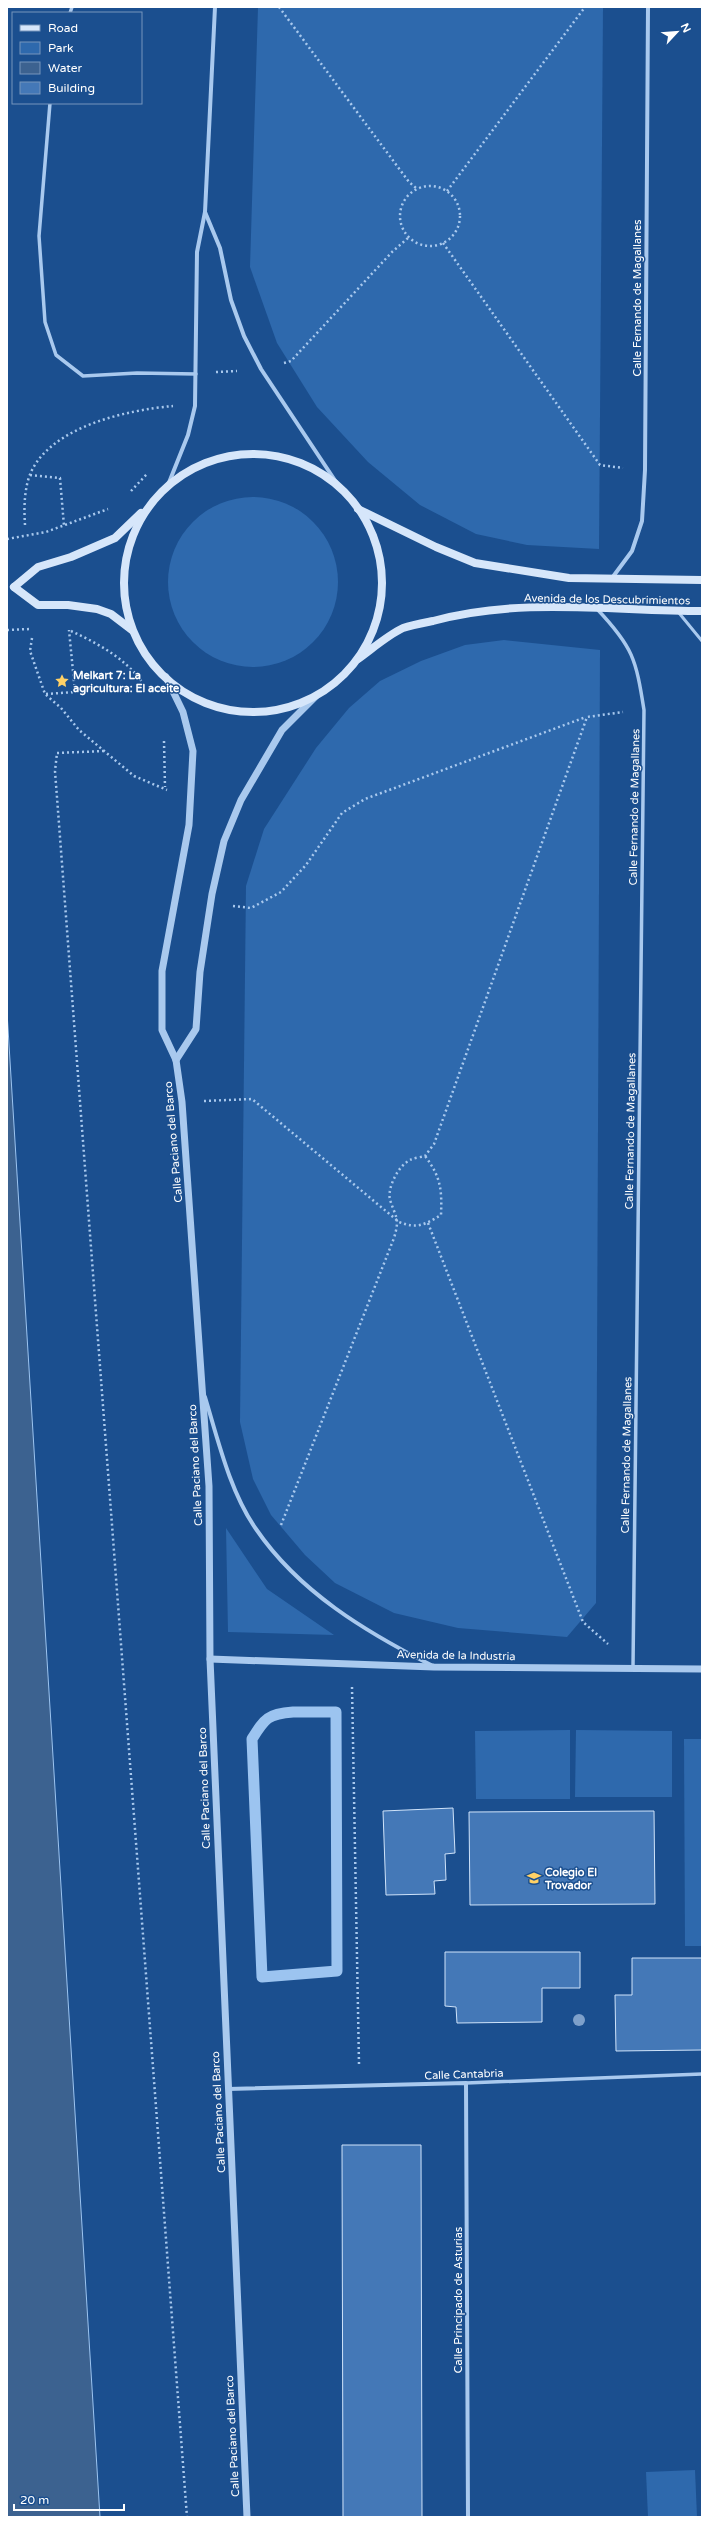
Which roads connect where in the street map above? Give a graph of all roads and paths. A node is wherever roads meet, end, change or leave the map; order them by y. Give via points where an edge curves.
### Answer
1 (215, 7) edge
2 (279, 7) edge
3 (585, 7) edge
4 (648, 7) edge
5 (50, 104) edge
6 (416, 188) junction
7 (447, 191) junction
8 (205, 212) junction
9 (408, 238) junction
10 (443, 243) junction
11 (261, 369) junction
12 (196, 374) junction
13 (181, 375) junction
14 (175, 406) junction
15 (173, 413) dead end
16 (645, 470) junction
17 (149, 473) dead end
18 (30, 475) junction
19 (168, 485) junction
20 (340, 488) junction
21 (130, 492) dead end
22 (150, 505) junction
23 (111, 507) dead end
24 (358, 508) junction
25 (25, 525) dead end
26 (64, 526) junction
27 (7, 539) edge
28 (611, 580) junction
29 (702, 580) edge
30 (10, 587) edge
31 (597, 609) junction
32 (678, 611) junction
33 (702, 611) edge
34 (38, 628) dead end
35 (63, 629) dead end
36 (7, 630) edge
37 (69, 630) junction
38 (134, 633) junction
39 (32, 638) dead end
40 (702, 641) edge
41 (356, 660) junction
42 (166, 677) junction
43 (144, 686) dead end
44 (45, 694) junction
45 (316, 696) junction
46 (644, 710) junction
47 (587, 717) junction
48 (164, 739) dead end
49 (104, 752) junction
50 (165, 790) junction
51 (191, 797) junction
52 (233, 898) dead end
53 (176, 1060) junction
54 (182, 1102) junction
55 (425, 1156) junction
56 (399, 1222) junction
57 (428, 1223) junction
58 (203, 1389) junction
59 (272, 1550) junction
60 (210, 1659) junction
61 (352, 1664) junction
62 (434, 1666) junction
63 (633, 1667) junction
64 (702, 1668) edge
65 (702, 2074) edge
66 (466, 2083) junction
67 (359, 2085) junction
68 (227, 2089) junction
69 (187, 2517) edge
70 (247, 2517) edge
71 (468, 2517) edge

1 - 8 street
2 - 6 path
3 - 7 path
4 - 16 street, Calle Fernando de Magallanes
5 - 13 street via 39,236 45,322 56,355 83,376 137,373
6 - 7 path via 430,185
6 - 9 path via 408,195 400,210 400,221
7 - 10 path via 455,198 459,208 459,222 452,237
8 - 11 street via 220,248 231,300 244,336
8 - 12 street via 196,252
9 - 10 path via 427,246
9 - 11 path via 392,252 292,361
10 - 16 path via 600,465
11 - 12 path
11 - 20 street
12 - 13 street
12 - 19 street via 195,406 188,436
13 - 14 path
14 - 15 path
14 - 18 path via 142,409 110,417 66,436 45,453
16 - 28 street, Calle Fernando de Magallanes via 642,521 632,551
17 - 21 path
18 - 25 path via 25,492
18 - 26 path via 60,478
19 - 20 main road via 190,470 214,459 241,454 268,454 294,461 319,472
19 - 22 main road
20 - 24 main road
22 - 30 main road via 115,538 71,558 38,567
22 - 38 main road via 136,528 127,553 124,580 126,607
23 - 26 path
24 - 28 main road, Avenida de los Descubrimientos via 436,547 475,563 570,578
24 - 41 main road via 371,532 379,558 382,585 378,612 369,637
26 - 27 path via 16,539
28 - 29 main road, Avenida de los Descubrimientos
30 - 38 main road via 38,605 68,605 112,614
31 - 32 main road, Avenida de los Descubrimientos
31 - 41 main road, Avenida de los Descubrimientos via 567,606 506,608 458,614 403,629
31 - 46 street, Calle Fernando de Magallanes via 622,635 637,666
32 - 33 main road, Avenida de los Descubrimientos
32 - 40 lane
34 - 36 path
35 - 37 path
37 - 43 path via 120,659
37 - 44 path via 75,692
38 - 42 main road via 147,657
39 - 44 path via 32,657
41 - 45 main road via 337,680
42 - 45 main road via 187,693 211,705 237,711 271,710 291,706
42 - 51 street, Calle Paciano del Barco via 183,712 193,751
44 - 49 path
45 - 53 street via 282,730 240,800 224,841 212,894 200,972 196,1029
46 - 47 path
46 - 63 street, Calle Fernando de Magallanes
47 - 52 path via 365,799 342,813 306,864 281,892 251,908 231,905
47 - 55 path via 434,1144
48 - 50 path
49 - 50 path via 134,776
49 - 69 path via 57,753 55,771
50 - 51 path
51 - 53 street, Calle Paciano del Barco via 189,825 162,971 162,1030
53 - 54 street, Calle Paciano del Barco
54 - 56 path via 252,1099
54 - 58 street, Calle Paciano del Barco
55 - 56 path via 409,1160 397,1173 390,1198
55 - 57 path via 436,1171 442,1193 441,1215
56 - 57 path via 413,1228
56 - 59 path
57 - 63 path via 583,1622
58 - 59 street via 227,1471 255,1528
58 - 60 street, Calle Paciano del Barco via 209,1486
59 - 62 street via 280,1562 324,1600 375,1637
60 - 61 street, Avenida de la Industria
60 - 68 street, Calle Paciano del Barco
61 - 62 street, Avenida de la Industria
61 - 67 path
62 - 63 street, Avenida de la Industria
63 - 64 street, Avenida de la Industria
65 - 66 street, Calle Cantabria
66 - 67 street, Calle Cantabria
66 - 71 street, Calle Principado de Asturias
67 - 68 street, Calle Cantabria
68 - 70 street, Calle Paciano del Barco

